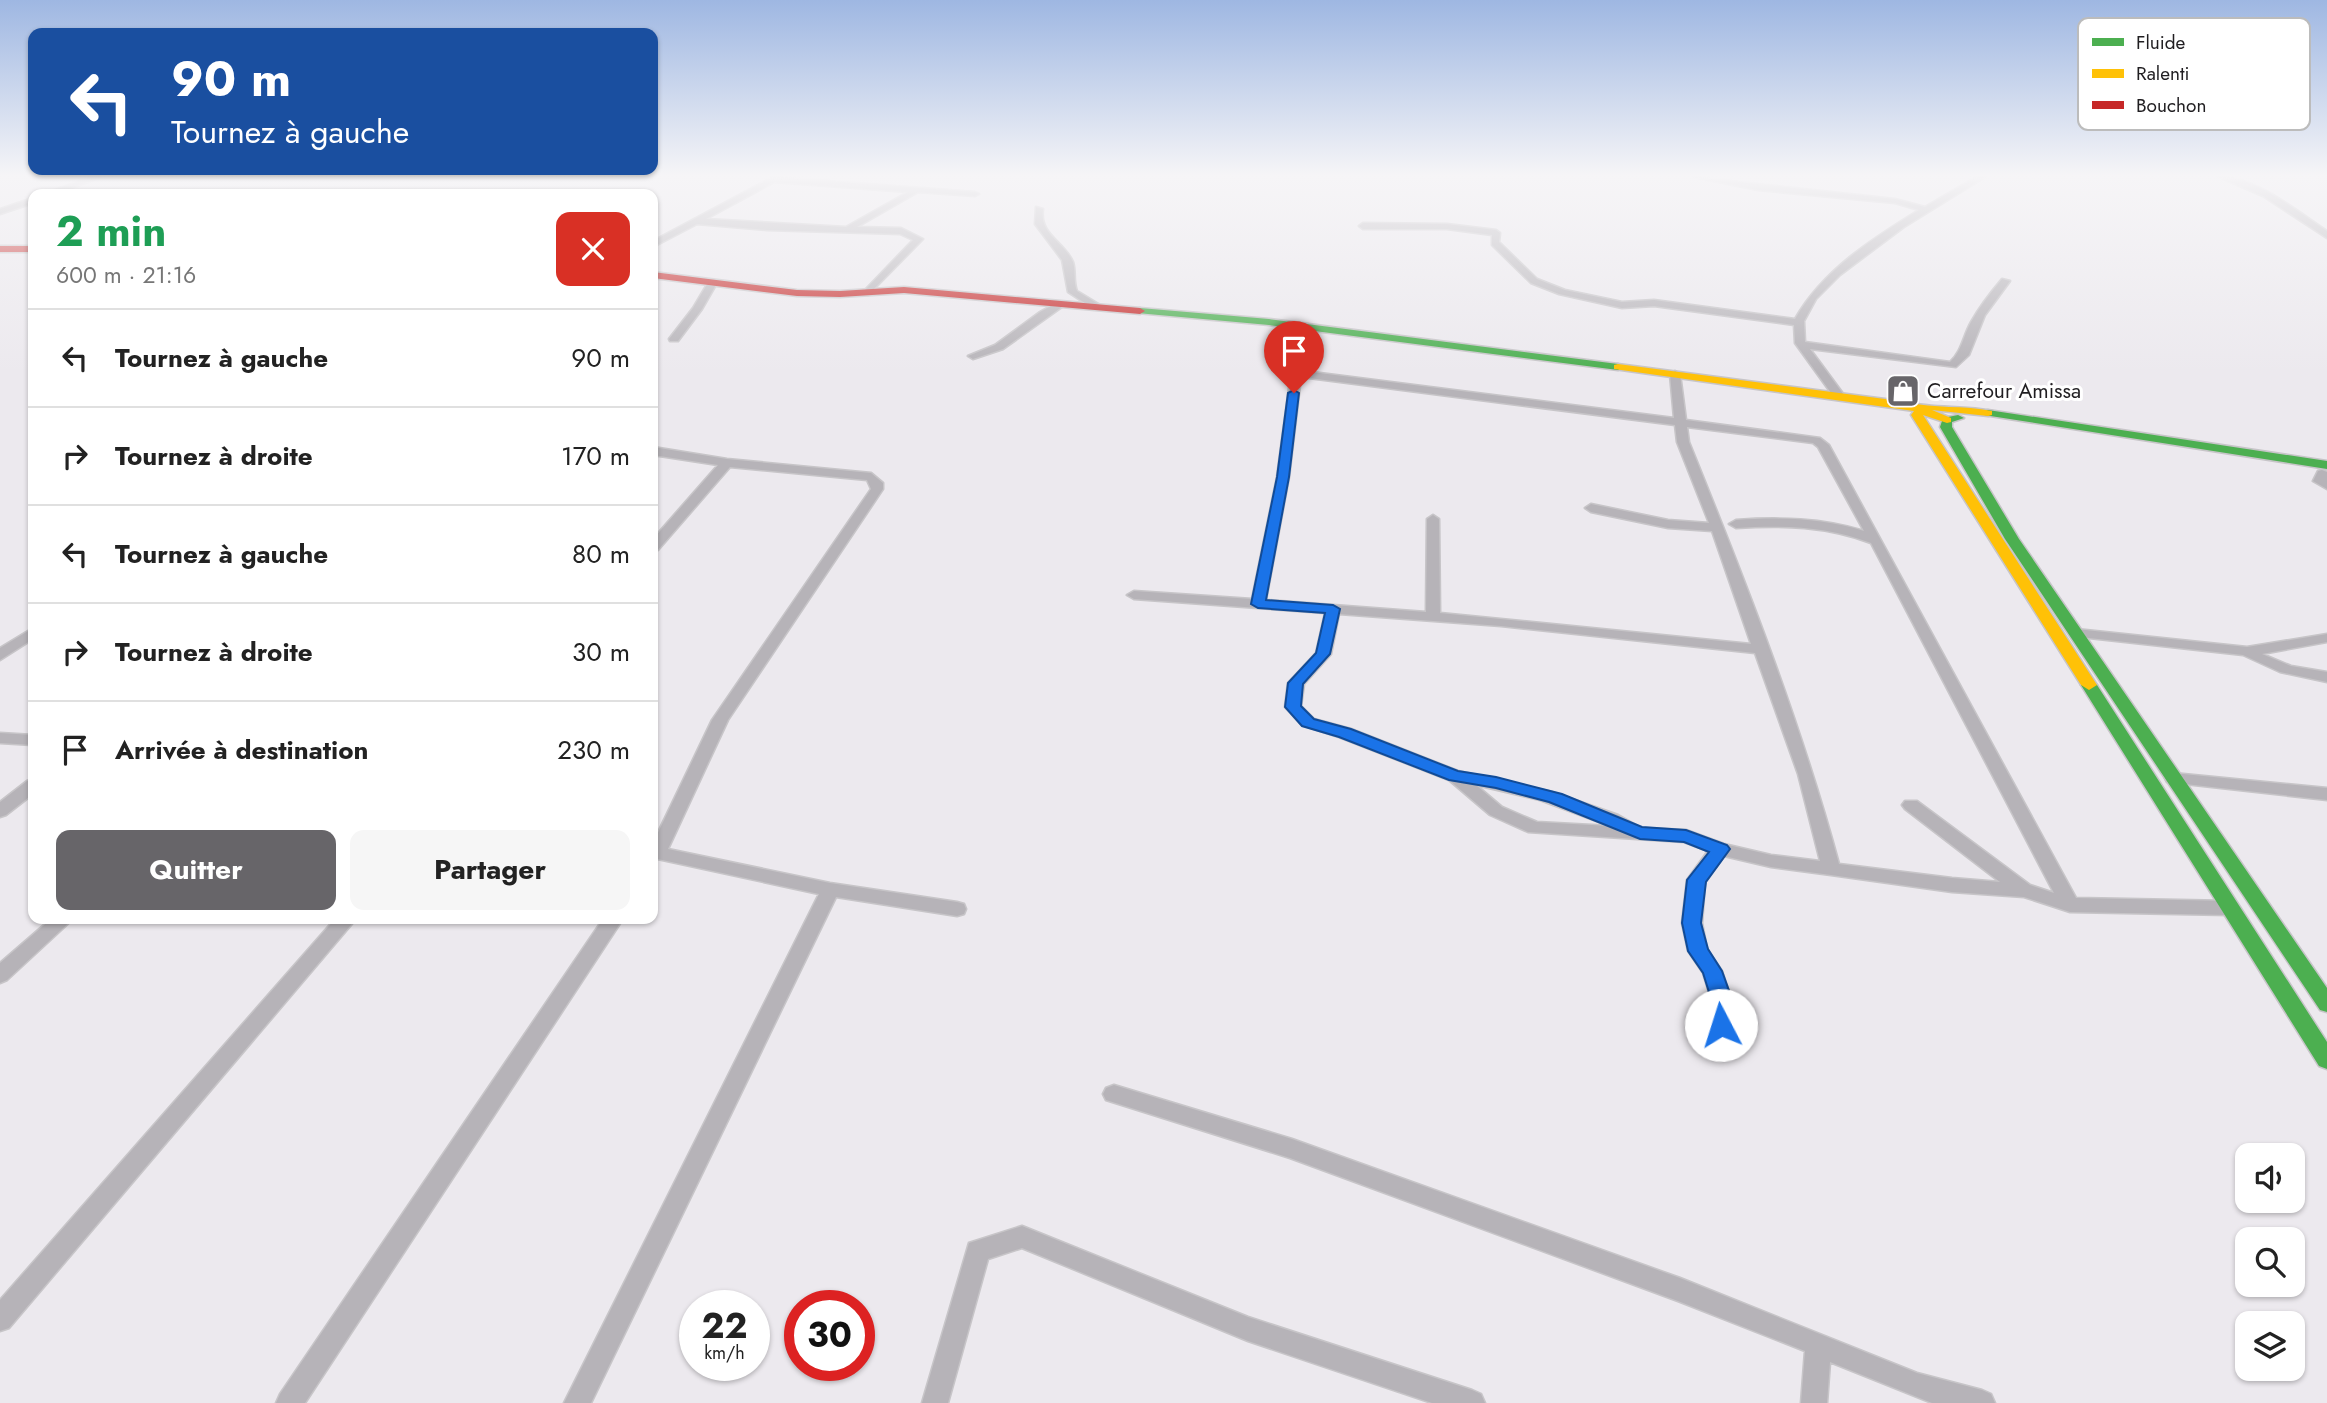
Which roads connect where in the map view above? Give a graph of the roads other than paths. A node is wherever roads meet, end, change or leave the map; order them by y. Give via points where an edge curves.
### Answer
1 (916, 242) edge
2 (1052, 242) edge
3 (1495, 242) edge
4 (1874, 242) edge
5 (0, 249) edge
6 (28, 249) edge
7 (658, 276) edge
8 (2005, 281) dead end
9 (712, 283) junction
10 (868, 292) junction
11 (1061, 304) junction
12 (1097, 307) junction
13 (1800, 323) junction
14 (674, 339) dead end
15 (1802, 345) junction
16 (973, 356) dead end
17 (1675, 374) junction
18 (1838, 395) junction
19 (1920, 410) junction
20 (1947, 420) junction
21 (1680, 422) junction
22 (658, 452) edge
23 (727, 463) junction
24 (2326, 475) edge
25 (1591, 508) dead end
26 (1433, 519) dead end
27 (1737, 524) dead end
28 (1717, 528) junction
29 (1876, 540) junction
30 (658, 541) edge
31 (1134, 595) dead end
32 (1258, 604) junction
33 (1333, 609) junction
34 (1433, 617) junction
35 (2076, 634) junction
36 (28, 635) edge
37 (2327, 638) edge
38 (1761, 649) junction
39 (2246, 651) junction
40 (0, 654) edge
41 (2327, 677) edge
42 (0, 738) edge
43 (28, 740) edge
44 (1455, 776) junction
45 (2173, 778) junction
46 (28, 789) edge
47 (2327, 794) edge
48 (1912, 805) dead end
49 (0, 811) edge
50 (1640, 833) junction
51 (658, 847) edge
52 (1720, 849) junction
53 (658, 856) edge
54 (1831, 869) junction
55 (830, 890) junction
56 (2025, 890) junction
57 (2070, 905) junction
58 (2230, 908) junction
59 (957, 909) dead end
60 (57, 924) edge
61 (342, 924) edge
62 (610, 924) edge
63 (0, 975) edge
64 (2327, 1004) edge
65 (1721, 1025) dead end
66 (2327, 1060) edge
67 (1114, 1094) dead end
68 (0, 1319) edge
69 (1818, 1344) junction
70 (289, 1403) edge
71 (577, 1403) edge
72 (935, 1403) edge
73 (1472, 1403) edge
74 (1814, 1403) edge
75 (1982, 1403) edge

1 - 10 street
2 - 12 street via 1067,259 1074,293
3 - 13 street via 1534,281 1562,292 1622,305 1654,303
4 - 13 street via 1830,277 1806,306
5 - 6 street
7 - 9 street
8 - 15 street via 1968,335 1964,355 1952,365
9 - 10 street via 811,294
9 - 14 street
10 - 11 street via 904,290
11 - 12 street
11 - 16 street via 999,348
12 - 17 street via 1269,322
13 - 15 street
15 - 18 street
17 - 18 street
17 - 21 street
18 - 19 street
19 - 20 street
19 - 24 street via 1945,408 2018,416
19 - 58 street via 1918,420
20 - 24 street via 2021,424
20 - 35 street via 1945,427 2012,539
21 - 28 street via 1683,442
21 - 29 street via 1816,440
21 - 32 street via 1296,373 1283,477
22 - 23 street
23 - 30 street
23 - 51 street via 871,477 877,489 720,720
25 - 28 street via 1668,524
26 - 34 street
27 - 29 street via 1784,520 1830,524
28 - 38 street
29 - 57 street
31 - 32 street
32 - 33 street
33 - 34 street
33 - 44 street via 1323,654 1296,683 1293,707 1308,722
34 - 38 street
35 - 39 street
35 - 45 street
36 - 40 street
37 - 39 street
38 - 54 street via 1806,774
39 - 41 street via 2290,672
42 - 43 street
44 - 50 street via 1556,798
44 - 50 street via 1496,811 1534,828
45 - 47 street
45 - 64 street
46 - 49 street
48 - 56 street
50 - 52 street via 1686,836
52 - 54 street
52 - 65 street via 1696,880 1692,923 1698,951 1712,971 1723,1002
53 - 55 street
54 - 56 street
55 - 59 street
55 - 71 street
56 - 57 street
57 - 58 street
58 - 66 street
60 - 63 street
61 - 68 street
62 - 70 street
67 - 69 street via 1292,1149
69 - 74 street
69 - 75 street via 1917,1386
72 - 73 street via 978,1251 1022,1237 1248,1329

